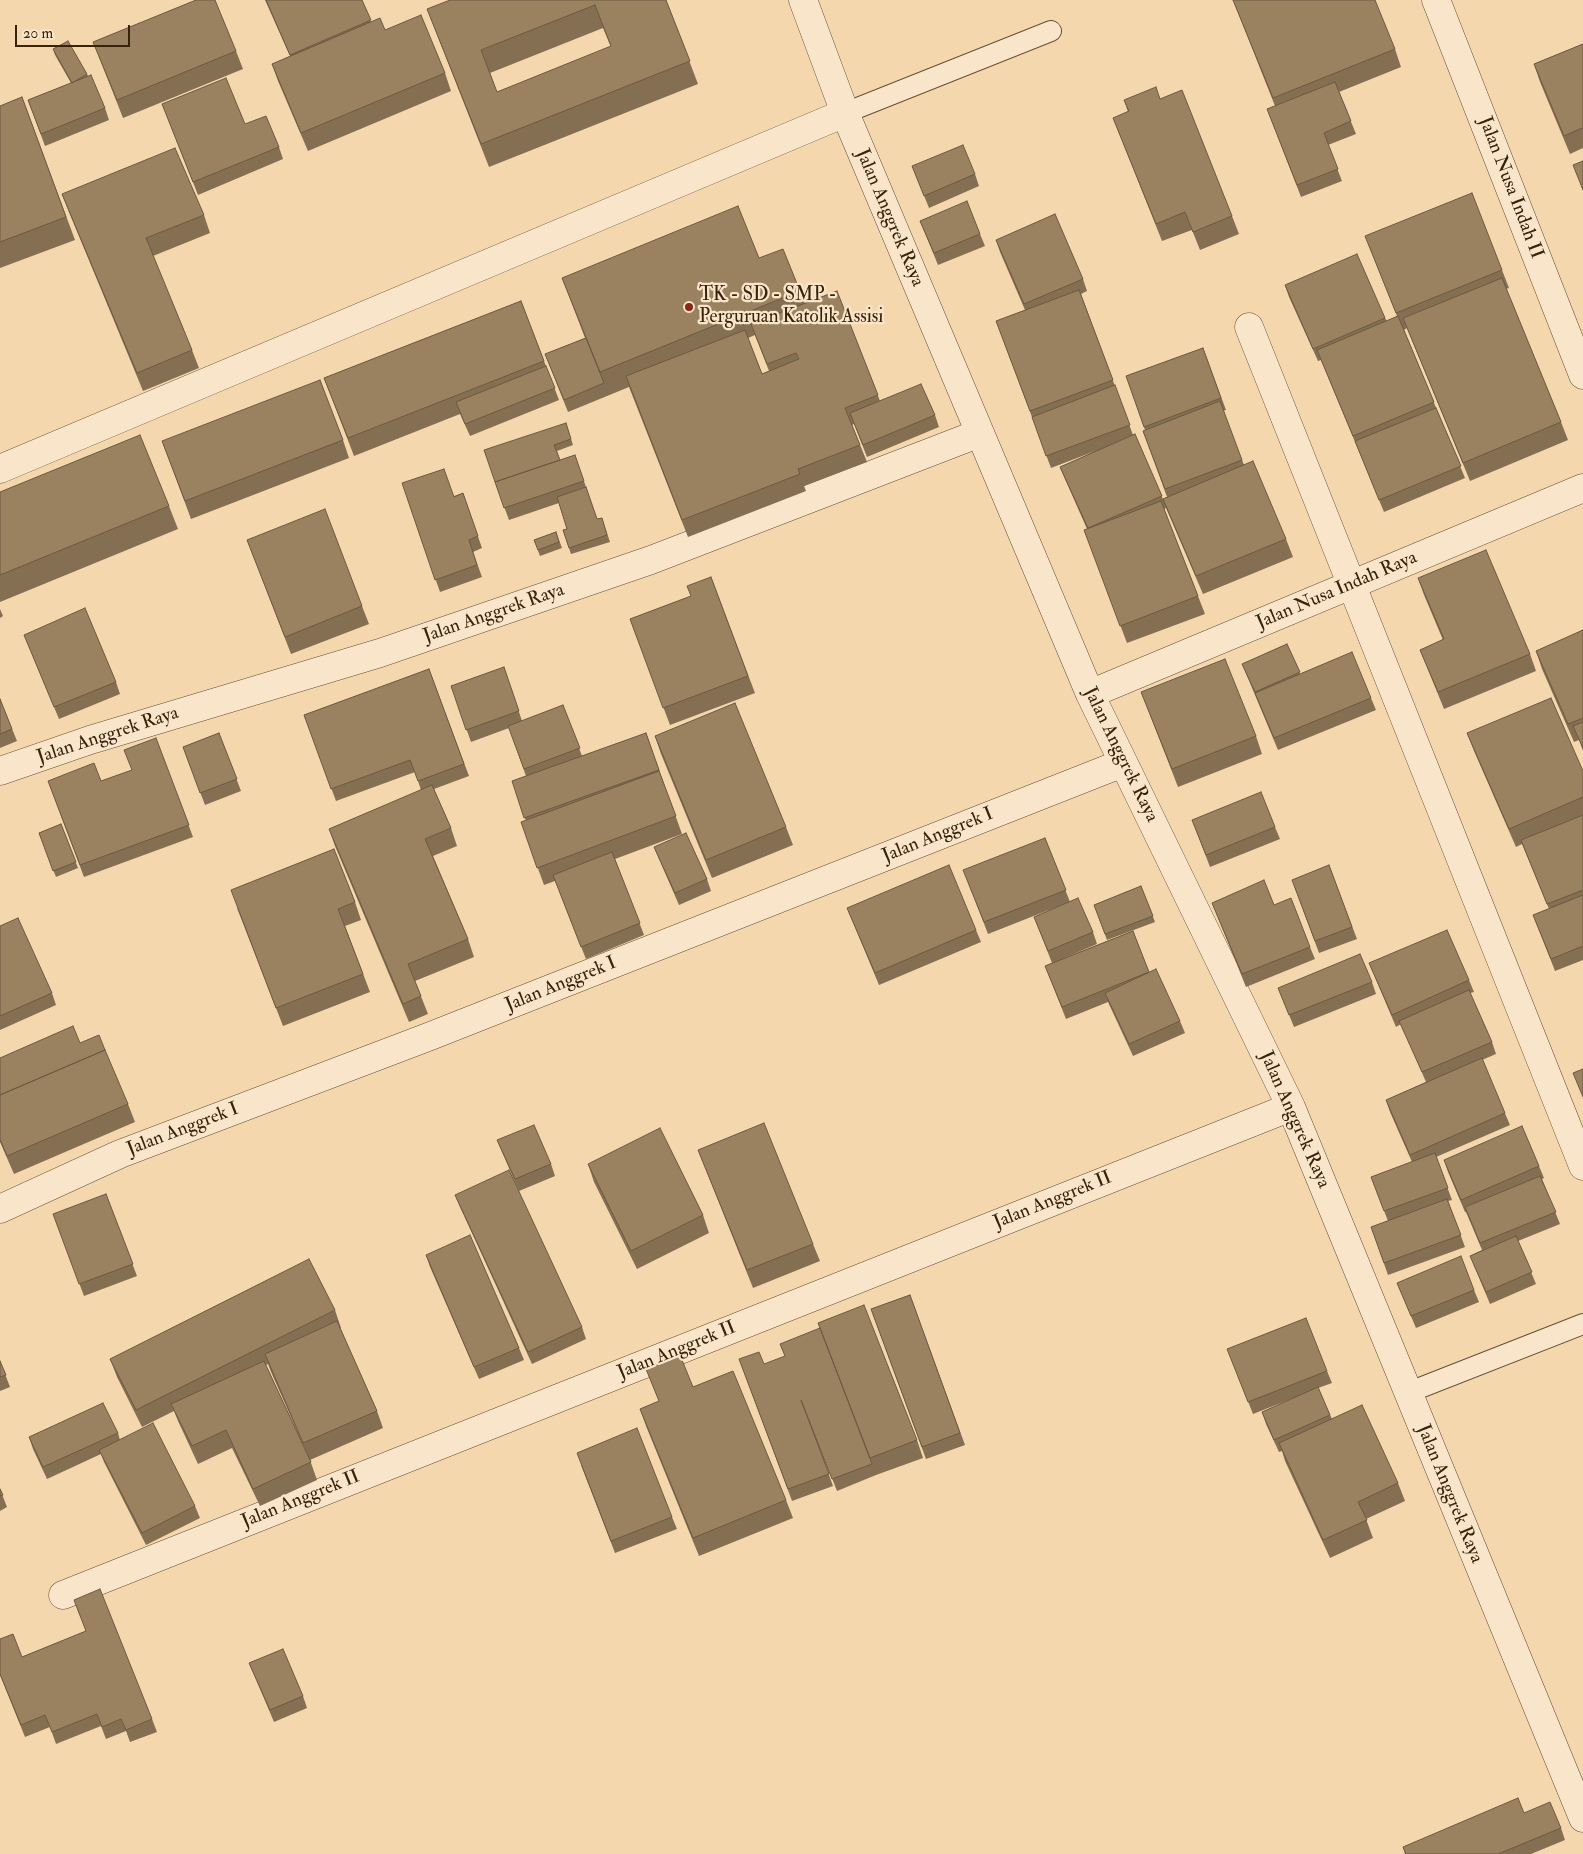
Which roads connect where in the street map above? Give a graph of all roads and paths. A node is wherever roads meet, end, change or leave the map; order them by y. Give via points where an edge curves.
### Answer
1 (803, 0) edge
2 (1436, 0) edge
3 (1051, 31) dead end
4 (845, 113) junction
5 (1250, 327) dead end
6 (1583, 375) edge
7 (980, 433) junction
8 (0, 469) edge
9 (1583, 488) edge
10 (1351, 586) junction
11 (1090, 694) junction
12 (1124, 763) junction
13 (0, 771) edge
14 (1291, 1107) junction
15 (1583, 1166) edge
16 (2, 1204) edge
17 (1583, 1324) edge
18 (1408, 1393) junction
19 (63, 1595) dead end
20 (1583, 1818) edge

1 - 4 street, Jalan Anggrek Raya
2 - 6 street, Jalan Nusa Indah II
3 - 4 lane
4 - 7 street, Jalan Anggrek Raya
4 - 8 street
5 - 10 street
7 - 11 street, Jalan Anggrek Raya
7 - 13 street, Jalan Anggrek Raya via 642,564 380,653 90,740
9 - 10 street, Jalan Nusa Indah Raya
10 - 11 street, Jalan Nusa Indah Raya
10 - 15 street
11 - 12 street, Jalan Anggrek Raya
12 - 14 street, Jalan Anggrek Raya
12 - 16 street, Jalan Anggrek I via 428,1037 120,1154
14 - 18 street, Jalan Anggrek Raya
14 - 19 street, Jalan Anggrek II
17 - 18 lane
18 - 20 street, Jalan Anggrek Raya

